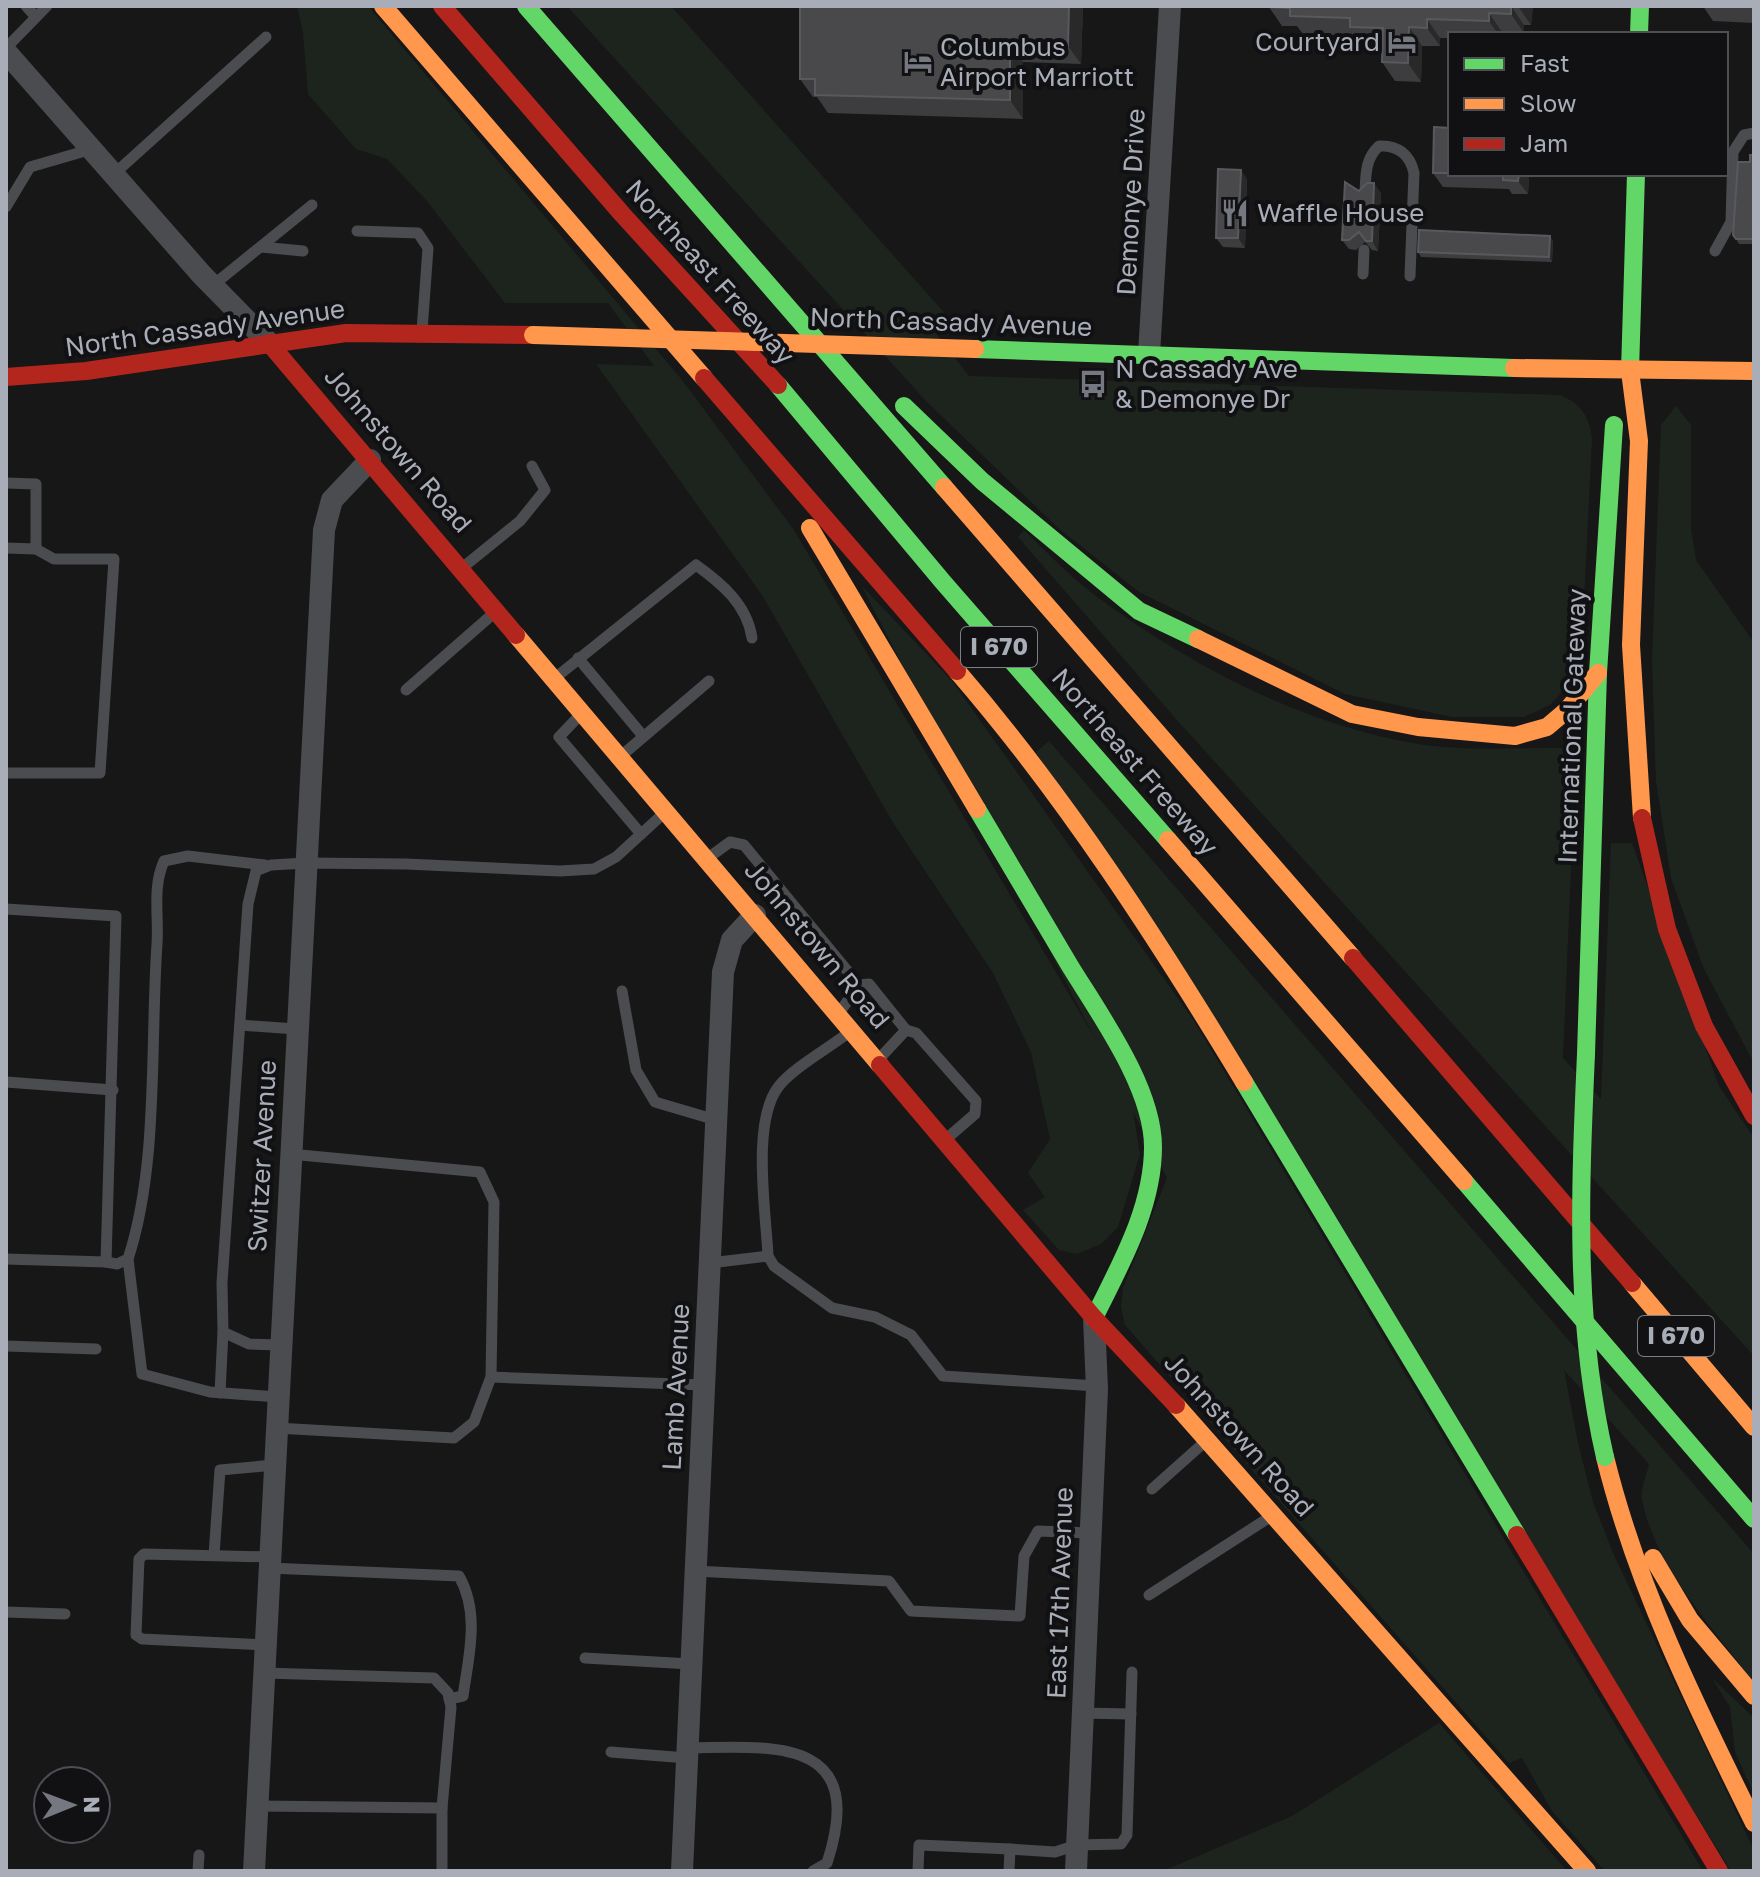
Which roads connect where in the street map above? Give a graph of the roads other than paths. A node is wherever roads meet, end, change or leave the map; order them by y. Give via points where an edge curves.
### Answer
1 (26, 6) edge
2 (47, 6) edge
3 (383, 6) edge
4 (442, 6) edge
5 (526, 6) edge
6 (1170, 6) edge
7 (1640, 6) edge
8 (36, 17) junction
9 (1639, 32) edge
10 (266, 37) dead end
11 (6, 50) edge
12 (1753, 132) edge
13 (92, 149) junction
14 (114, 174) junction
15 (1636, 176) edge
16 (1365, 192) edge
17 (312, 205) dead end
18 (6, 207) edge
19 (357, 231) dead end
20 (261, 247) junction
21 (1364, 250) edge
22 (303, 251) dead end
23 (1715, 251) dead end
24 (754, 271) junction
25 (1363, 274) dead end
26 (1410, 276) dead end
27 (212, 286) junction
28 (422, 331) junction
29 (269, 343) junction
30 (1149, 354) junction
31 (1630, 371) junction
32 (1754, 371) edge
33 (872, 375) dead end
34 (6, 377) edge
35 (894, 396) dead end
36 (744, 424) junction
37 (370, 460) junction
38 (532, 466) dead end
39 (6, 483) edge
40 (6, 548) edge
41 (36, 549) junction
42 (462, 569) junction
43 (497, 610) junction
44 (752, 638) dead end
45 (578, 658) junction
46 (1598, 673) junction
47 (555, 678) junction
48 (709, 681) dead end
49 (406, 690) dead end
50 (583, 712) junction
51 (643, 736) junction
52 (620, 756) junction
53 (6, 773) edge
54 (666, 810) junction
55 (641, 834) junction
56 (707, 858) junction
57 (306, 863) junction
58 (270, 866) junction
59 (6, 909) edge
60 (755, 915) junction
61 (1667, 929) junction
62 (859, 985) junction
63 (622, 991) dead end
64 (838, 1014) junction
65 (240, 1025) junction
66 (296, 1029) junction
67 (852, 1030) junction
68 (906, 1030) junction
69 (877, 1061) junction
70 (1754, 1076) edge
71 (6, 1082) edge
72 (113, 1090) junction
73 (1754, 1116) edge
74 (716, 1120) junction
75 (944, 1140) junction
76 (290, 1154) junction
77 (1598, 1245) junction
78 (768, 1256) junction
79 (6, 1259) edge
80 (128, 1259) junction
81 (106, 1262) junction
82 (710, 1263) junction
83 (1094, 1318) junction
84 (223, 1332) junction
85 (280, 1345) junction
86 (6, 1346) edge
87 (96, 1349) dead end
88 (1721, 1357) dead end
89 (491, 1377) junction
90 (704, 1385) junction
91 (1097, 1386) junction
92 (220, 1393) junction
93 (278, 1397) junction
94 (1754, 1427) edge
95 (276, 1428) junction
96 (1207, 1440) junction
97 (1605, 1457) junction
98 (274, 1465) junction
99 (1152, 1489) dead end
100 (1274, 1515) junction
101 (1754, 1519) edge
102 (1090, 1533) junction
103 (214, 1555) junction
104 (270, 1563) junction
105 (695, 1571) junction
106 (1149, 1595) dead end
107 (6, 1612) edge
108 (65, 1614) dead end
109 (266, 1645) junction
110 (585, 1658) dead end
111 (691, 1664) junction
112 (1132, 1672) dead end
113 (264, 1673) junction
114 (1754, 1696) edge
115 (449, 1699) junction
116 (1082, 1713) junction
117 (1131, 1714) junction
118 (611, 1752) dead end
119 (687, 1753) junction
120 (257, 1806) junction
121 (442, 1808) junction
122 (1754, 1823) edge
123 (1077, 1845) junction
124 (1010, 1849) junction
125 (199, 1855) dead end
126 (198, 1871) edge
127 (254, 1871) edge
128 (442, 1871) edge
129 (682, 1871) edge
130 (813, 1871) edge
131 (918, 1871) edge
132 (1009, 1871) edge
133 (1076, 1871) edge
134 (1587, 1871) edge
135 (1719, 1871) edge

1 - 8 lane
2 - 8 lane
3 - 36 main road
4 - 101 main road, Northeast Freeway / I 670 via 804,414 943,582
5 - 24 main road, Northeast Freeway / I 670
6 - 30 street, Demonye Drive
7 - 9 main road
8 - 11 lane
10 - 14 lane
11 - 13 street, Johnstown Road
12 - 23 lane via 1737,142 1733,152 1731,222
13 - 14 street, Johnstown Road
13 - 18 lane via 30,167
14 - 27 street, Johnstown Road
15 - 31 main road
16 - 26 lane via 1370,154 1379,146 1396,148 1412,166
17 - 20 lane
19 - 28 lane via 418,233 425,239
20 - 22 lane
20 - 27 lane
21 - 25 lane
24 - 33 main road
24 - 77 main road, Northeast Freeway / I 670
27 - 29 street, Johnstown Road
28 - 29 main road, North Cassady Avenue
28 - 30 main road, North Cassady Avenue, bridge
29 - 34 main road, North Cassady Avenue via 83,374
29 - 37 main road, Johnstown Road
30 - 31 main road, North Cassady Avenue
31 - 32 main road, North Cassady Avenue
31 - 46 main road, International Gateway via 1615,415
31 - 61 main road via 1639,441 1631,645 1642,820
35 - 46 main road via 982,481 1139,611 1352,714 1418,727 1515,736 1547,727
36 - 83 main road via 858,605 1113,1037 1150,1122 1150,1187
36 - 135 main road via 963,678 1154,936
37 - 42 main road, Johnstown Road
37 - 57 street, Switzer Avenue via 332,500 324,530
38 - 42 lane via 545,490 520,521
39 - 41 lane via 36,484
40 - 41 lane
41 - 53 lane via 54,559 114,559 100,773
42 - 43 main road, Johnstown Road
43 - 47 main road, Johnstown Road
43 - 49 lane
44 - 45 lane via 727,587 696,565
45 - 47 lane
45 - 51 lane
46 - 97 main road, International Gateway, bridge via 1581,1316 1589,1392
47 - 50 main road, Johnstown Road
48 - 51 lane
50 - 52 main road, Johnstown Road
50 - 55 lane via 559,737
51 - 52 lane
52 - 54 main road, Johnstown Road
54 - 55 lane
54 - 56 main road, Johnstown Road
55 - 57 lane via 594,869
56 - 60 main road, Johnstown Road
56 - 62 lane via 730,842 744,845
57 - 58 lane
57 - 66 street, Switzer Avenue
58 - 65 lane via 256,871 248,904
58 - 80 lane via 188,856 164,861 156,880 146,1168
59 - 72 lane via 116,916
60 - 64 main road, Johnstown Road
60 - 74 street, Lamb Avenue via 732,940 723,972
61 - 70 main road via 1714,1020
61 - 73 main road via 1704,1026
62 - 64 lane
62 - 68 lane via 869,984
63 - 74 lane via 636,1070 655,1102
64 - 67 main road, Johnstown Road
65 - 66 lane
65 - 84 lane
66 - 76 street, Switzer Avenue
67 - 69 main road, Johnstown Road
67 - 78 lane via 779,1086 765,1118
68 - 69 lane
68 - 75 lane via 916,1033 976,1101 975,1114
69 - 75 main road, Johnstown Road
71 - 72 lane
72 - 81 lane
74 - 82 street, Lamb Avenue
75 - 83 main road, Johnstown Road
76 - 85 street, Switzer Avenue
76 - 89 lane via 480,1172 494,1202
77 - 88 main road
77 - 94 main road, Northeast Freeway / I 670
78 - 82 lane
78 - 91 lane via 832,1308 875,1317 911,1335 943,1376
79 - 81 lane
80 - 81 lane
80 - 92 lane via 142,1374
82 - 90 street, Lamb Avenue
83 - 91 street, East 17th Avenue
83 - 96 main road, Johnstown Road
84 - 85 lane via 249,1344
84 - 92 lane
85 - 93 street, Switzer Avenue
86 - 87 lane
89 - 90 lane
89 - 95 lane via 474,1422 454,1438
90 - 105 street, Lamb Avenue
91 - 102 street, East 17th Avenue
92 - 93 lane
93 - 95 street, Switzer Avenue
95 - 98 street, Switzer Avenue
96 - 99 lane
96 - 100 main road, Johnstown Road
97 - 114 main road via 1674,1595 1728,1670
97 - 122 main road, International Gateway via 1639,1578
98 - 103 lane via 220,1470
98 - 104 street, Switzer Avenue
100 - 106 lane
100 - 134 main road, Johnstown Road
102 - 105 lane via 1038,1531 1024,1556 1020,1616 911,1611 889,1581
102 - 116 street, East 17th Avenue
103 - 104 lane
103 - 109 lane via 144,1554 139,1559 136,1635
104 - 109 street, Switzer Avenue
104 - 115 lane via 459,1576 471,1597 472,1634 463,1696
105 - 111 street, Lamb Avenue
107 - 108 lane
109 - 113 street, Switzer Avenue
110 - 111 lane
111 - 119 street, Lamb Avenue
112 - 117 lane
113 - 115 lane via 434,1678
113 - 120 street, Switzer Avenue
115 - 121 lane
116 - 117 lane
116 - 123 street, East 17th Avenue
117 - 123 lane via 1127,1835 1121,1844
118 - 119 lane
119 - 129 street, Lamb Avenue
119 - 130 lane via 771,1746 807,1757 821,1770 833,1783 836,1836 827,1863
120 - 121 lane
120 - 127 street, Switzer Avenue
121 - 128 lane
123 - 124 lane via 1055,1852
123 - 133 street, East 17th Avenue
124 - 131 lane via 919,1845
124 - 132 lane
125 - 126 lane

